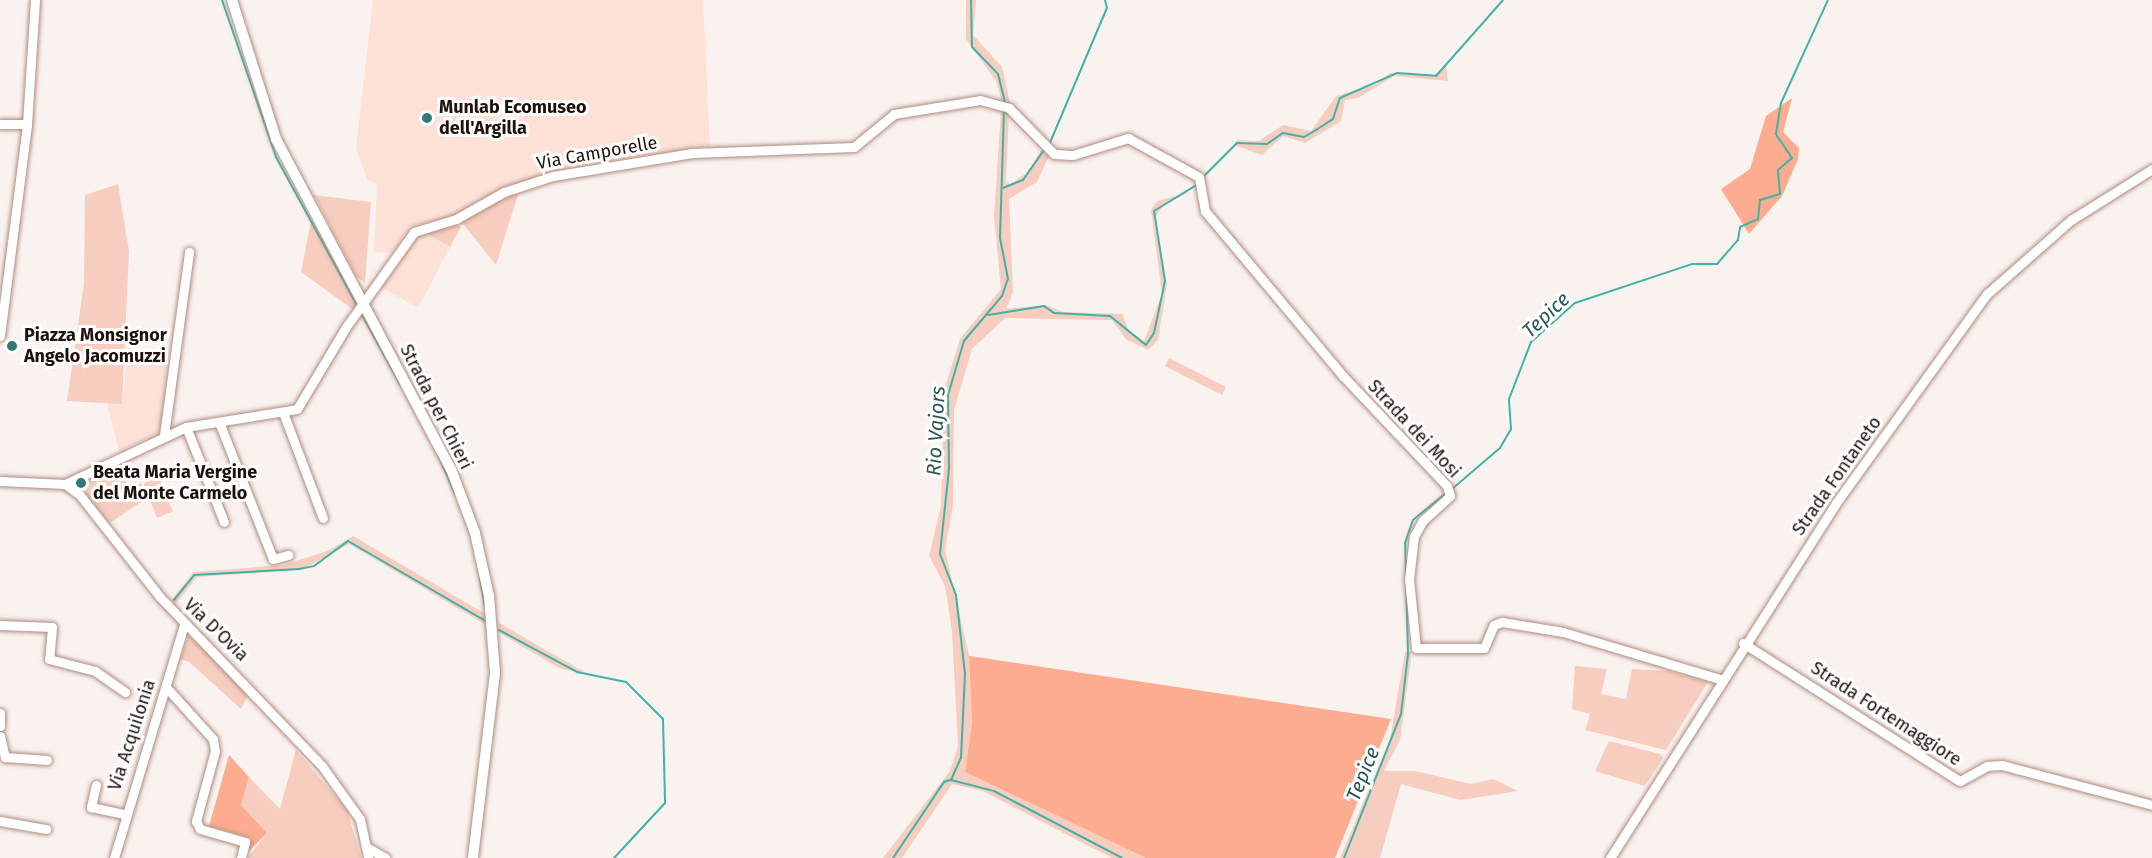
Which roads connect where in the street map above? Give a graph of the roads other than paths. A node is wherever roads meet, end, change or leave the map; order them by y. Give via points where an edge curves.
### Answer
1 (35, 0) edge
2 (232, 0) edge
3 (0, 124) edge
4 (27, 124) junction
5 (1026, 128) joint
6 (2152, 169) edge
7 (189, 252) dead end
8 (364, 305) junction
9 (0, 336) edge
10 (284, 415) junction
11 (219, 422) junction
12 (186, 427) junction
13 (164, 435) junction
14 (0, 481) edge
15 (64, 484) junction
16 (323, 518) dead end
17 (224, 522) dead end
18 (288, 555) dead end
19 (184, 624) junction
20 (0, 625) edge
21 (1743, 643) junction
22 (1720, 679) junction
23 (165, 687) junction
24 (125, 692) dead end
25 (0, 713) edge
26 (0, 726) edge
27 (0, 736) edge
28 (46, 760) dead end
29 (96, 786) dead end
30 (2152, 805) edge
31 (124, 814) junction
32 (0, 821) edge
33 (46, 829) dead end
34 (368, 853) edge
35 (114, 858) edge
36 (241, 858) edge
37 (385, 858) edge
38 (473, 858) edge
39 (1610, 858) edge

1 - 4 street
2 - 8 main road, Strada per Chieri via 273,130
3 - 4 street
4 - 9 street
5 - 8 street, Via Camporelle via 1004,106 980,100 894,114 854,147 692,153 534,180 456,219 414,232
5 - 22 street, Strada dei Mosi via 1045,149 1073,155 1128,138 1199,177 1204,211 1343,376 1447,486 1450,496 1423,520 1414,536 1409,579 1416,648 1484,648 1494,625 1502,622 1563,632
6 - 21 street, Strada Fontaneto via 2071,220 1987,294
7 - 13 street
8 - 10 street, Via Camporelle via 306,398
8 - 38 main road, Strada per Chieri via 451,469 475,533 489,596 492,724
10 - 11 street
10 - 16 street
11 - 12 street
11 - 18 street via 273,559
12 - 13 street
12 - 17 street
13 - 15 street
14 - 15 street
15 - 19 street, Via D'Ovia via 88,503
19 - 23 street, Via Acquilonia
19 - 34 street, Via D'Ovia via 241,676 322,766 360,819
20 - 24 street via 52,627 49,659 95,671
21 - 22 street, Strada Fontaneto
21 - 30 street, Strada Fortemaggiore via 1960,781 1987,766 2002,765
22 - 39 street, Strada Fontaneto
23 - 31 street, Via Acquilonia
23 - 36 street via 213,739 215,751 196,821 200,829 245,842
25 - 26 street
27 - 28 street via 5,757
29 - 31 street via 91,807
31 - 35 street, Via Acquilonia
32 - 33 street
34 - 37 street

